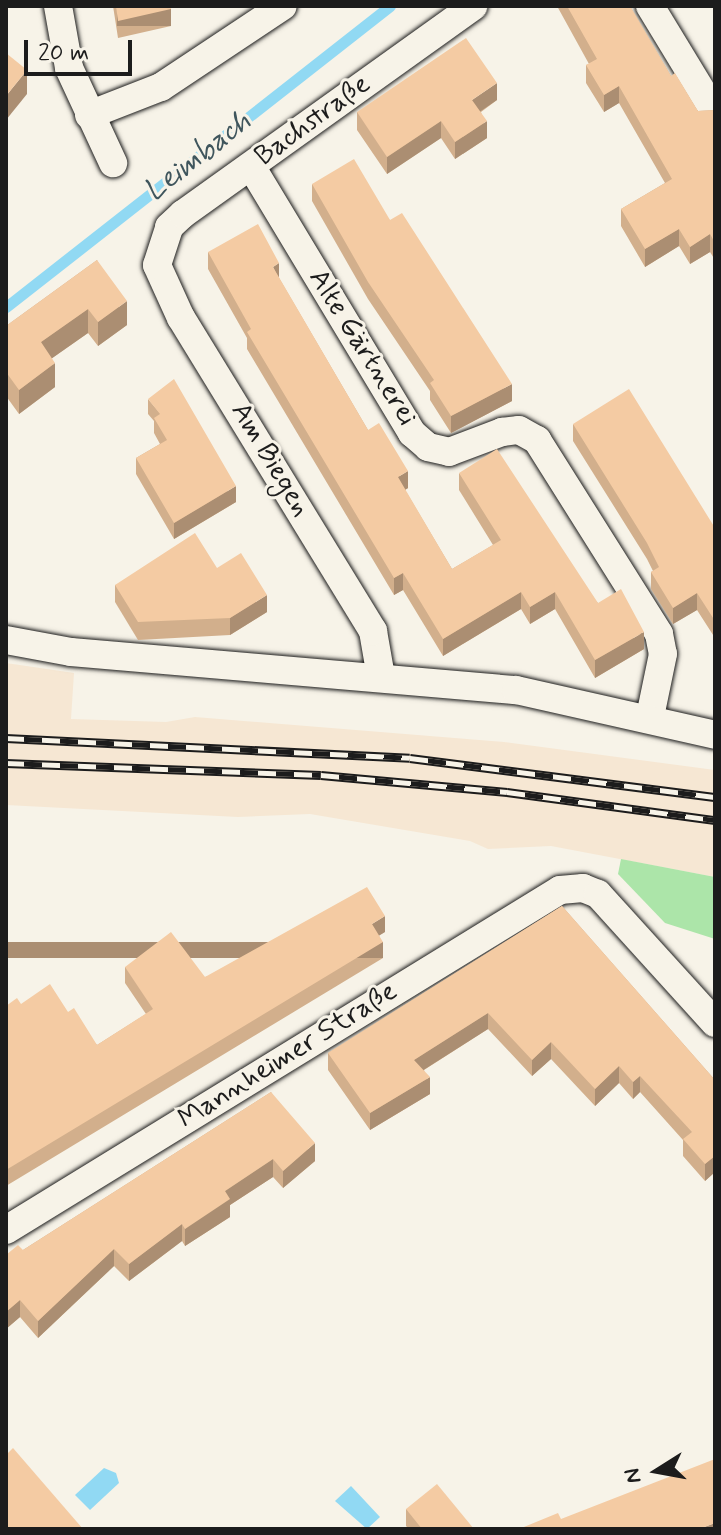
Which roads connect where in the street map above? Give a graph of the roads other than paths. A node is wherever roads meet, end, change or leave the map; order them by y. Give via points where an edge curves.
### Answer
1 (58, 6) edge
2 (283, 6) edge
3 (473, 6) edge
4 (650, 6) edge
5 (715, 113) edge
6 (89, 115) junction
7 (113, 163) dead end
8 (251, 166) junction
9 (161, 243) joint
10 (6, 640) edge
11 (381, 677) junction
12 (650, 717) junction
13 (715, 735) edge
14 (715, 1023) edge
15 (6, 1230) edge

1 - 6 street via 69,68
2 - 6 street via 190,70
3 - 8 street, Bachstraße
4 - 5 street
6 - 7 street
8 - 9 street, Bachstraße via 183,214
8 - 12 street, Alte Gärtnerei via 412,433 428,447 449,452 502,432 519,430 537,440 659,634 663,654
9 - 11 street, Am Biegen via 157,265 162,283 373,631
10 - 11 street via 71,652
11 - 12 street via 516,690
12 - 13 street
14 - 15 street, Mannheimer Straße via 615,909 598,894 572,886 547,896

